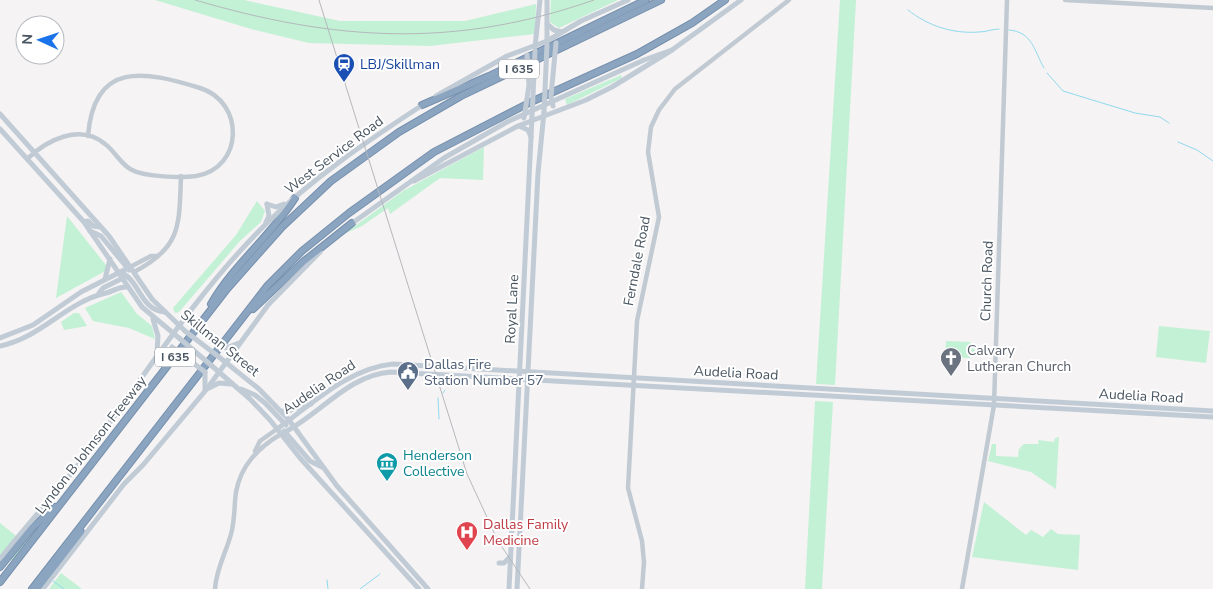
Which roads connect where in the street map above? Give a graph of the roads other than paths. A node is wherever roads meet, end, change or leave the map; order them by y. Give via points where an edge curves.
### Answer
1 (540, 0) edge
2 (547, 0) edge
3 (628, 0) edge
4 (646, 0) edge
5 (661, 0) edge
6 (725, 0) edge
7 (740, 0) edge
8 (789, 0) edge
9 (1007, 0) edge
10 (1065, 0) edge
11 (1213, 8) edge
12 (547, 24) junction
13 (561, 33) junction
14 (547, 43) junction
15 (535, 48) junction
16 (521, 50) junction
17 (672, 50) junction
18 (422, 105) junction
19 (558, 111) junction
20 (0, 114) edge
21 (544, 114) junction
22 (533, 119) junction
23 (518, 126) junction
24 (0, 129) edge
25 (88, 136) junction
26 (532, 138) junction
27 (34, 152) junction
28 (27, 159) junction
29 (181, 176) junction
30 (530, 177) junction
31 (538, 178) junction
32 (403, 187) junction
33 (295, 198) junction
34 (84, 222) junction
35 (352, 223) junction
36 (265, 225) junction
37 (101, 227) junction
38 (90, 232) junction
39 (157, 256) junction
40 (110, 259) junction
41 (128, 268) junction
42 (134, 272) junction
43 (123, 275) junction
44 (105, 279) junction
45 (128, 287) junction
46 (524, 289) junction
47 (532, 290) junction
48 (99, 293) junction
49 (73, 298) junction
50 (78, 303) junction
51 (192, 307) junction
52 (165, 312) junction
53 (248, 312) junction
54 (530, 313) junction
55 (523, 314) junction
56 (153, 319) junction
57 (178, 325) junction
58 (197, 328) junction
59 (172, 333) junction
60 (0, 338) edge
61 (243, 340) junction
62 (0, 346) edge
63 (158, 352) junction
64 (227, 363) junction
65 (450, 368) junction
66 (219, 372) junction
67 (520, 372) junction
68 (527, 373) junction
69 (449, 376) junction
70 (520, 379) junction
71 (527, 379) junction
72 (634, 379) junction
73 (236, 386) junction
74 (634, 386) junction
75 (206, 390) junction
76 (994, 399) junction
77 (311, 404) junction
78 (994, 405) junction
79 (280, 410) junction
80 (1213, 411) edge
81 (1213, 417) edge
82 (289, 420) junction
83 (283, 424) junction
84 (294, 426) junction
85 (277, 428) junction
86 (284, 433) junction
87 (253, 455) junction
88 (325, 469) junction
89 (70, 492) junction
90 (89, 515) junction
91 (511, 546) junction
92 (0, 558) edge
93 (499, 563) dead end
94 (0, 567) edge
95 (0, 582) edge
96 (32, 589) edge
97 (37, 589) edge
98 (43, 589) edge
99 (215, 589) edge
100 (419, 589) edge
101 (428, 589) edge
102 (511, 589) edge
103 (517, 589) edge
104 (642, 589) edge
105 (962, 589) edge

1 - 15 main road, Royal Lane
2 - 12 main road, Royal Lane
3 - 13 main road, West Service Road
4 - 18 highway
5 - 58 highway, Lyndon B Johnson Freeway / I 635 via 461,96 380,145 331,181 282,227 239,274
6 - 53 highway, I 635 via 637,54 531,102 434,152 302,251 268,285
7 - 17 main road
8 - 72 street, Ferndale Road via 675,89 655,117 648,152 659,217 638,314
9 - 76 street, Church Road
10 - 11 street
12 - 13 main road
12 - 14 main road, Royal Lane
13 - 14 main road, West Service Road
13 - 19 main road, bridge via 556,43 551,96
14 - 15 main road, West Service Road
14 - 21 main road, Royal Lane, bridge
15 - 16 main road, West Service Road
15 - 22 main road, Royal Lane, bridge
16 - 18 main road, West Service Road via 467,77
16 - 23 main road, bridge via 527,55 529,85 524,118
17 - 19 main road via 612,87
17 - 32 main road via 507,122 444,158
18 - 33 main road, West Service Road
19 - 21 main road
20 - 27 main road, Skillman Street
21 - 22 main road
21 - 31 main road, Royal Lane
22 - 23 main road
22 - 26 main road, Royal Lane
23 - 26 main road via 528,130
23 - 32 main road
24 - 28 main road, Skillman Street
25 - 27 street via 58,138
25 - 29 street via 104,143 132,170
25 - 29 street via 91,114 98,98 123,78 151,75 205,90 228,109 233,128 231,146 225,158 213,169
26 - 30 main road, Royal Lane
27 - 28 street
27 - 37 main road, Skillman Street
28 - 34 main road, Skillman Street
29 - 39 street via 178,228 170,244
30 - 31 main road
30 - 46 main road, Royal Lane
31 - 47 main road, Royal Lane
32 - 35 main road
33 - 36 main road, West Service Road
33 - 36 main road via 281,206 268,204
33 - 58 highway via 224,281
34 - 37 main road via 88,220 93,226
34 - 38 main road, Skillman Street
35 - 53 highway
35 - 61 main road via 293,278 268,305
36 - 51 main road, West Service Road
37 - 41 main road, Skillman Street
38 - 40 main road, Skillman Street
38 - 41 main road via 101,236
39 - 41 street
39 - 42 street
40 - 43 main road, Skillman Street
40 - 44 main road
41 - 42 main road, Skillman Street
41 - 43 main road
42 - 43 main road
42 - 52 main road, Skillman Street
43 - 44 main road
43 - 45 main road, Skillman Street
43 - 48 main road
43 - 52 main road via 146,304
44 - 49 main road
45 - 48 main road
45 - 56 main road, Skillman Street
46 - 47 main road
46 - 55 main road, Royal Lane
47 - 54 main road, Royal Lane
48 - 50 main road
49 - 50 main road
49 - 60 main road via 33,325
50 - 62 main road via 34,334
51 - 57 main road, West Service Road
51 - 61 main road, bridge via 191,321 226,348
52 - 57 main road, Skillman Street
53 - 90 highway, I 635
54 - 55 main road
54 - 68 main road, Royal Lane
55 - 67 main road, Royal Lane
56 - 59 main road, Skillman Street
56 - 63 main road
57 - 59 main road, West Service Road
57 - 64 main road, Skillman Street, bridge
58 - 89 highway, Lyndon B Johnson Freeway / I 635
59 - 63 main road, West Service Road
59 - 66 main road, Skillman Street, bridge
61 - 64 main road
63 - 75 main road, bridge via 167,346 172,347 205,372
63 - 92 main road, West Service Road via 87,453
64 - 66 main road
64 - 79 main road, Skillman Street
65 - 67 main road, Audelia Road
65 - 69 main road
65 - 77 main road, Audelia Road via 393,364 373,367 348,379
66 - 73 main road, Skillman Street
66 - 75 main road
67 - 68 main road, Audelia Road
67 - 70 main road, Royal Lane
68 - 71 main road, Royal Lane
68 - 72 main road, Audelia Road
69 - 70 main road, Audelia Road
69 - 84 main road, Audelia Road via 374,374
70 - 71 main road, Audelia Road
70 - 91 main road, Royal Lane
71 - 74 main road, Audelia Road
71 - 103 main road, Royal Lane
72 - 74 street, Ferndale Road
72 - 76 main road, Audelia Road
73 - 75 main road via 219,383
73 - 83 main road via 265,403
73 - 85 main road, Skillman Street
74 - 78 main road, Audelia Road
74 - 104 street, Ferndale Road via 628,488 642,541
75 - 98 main road via 144,465 124,484
76 - 78 street, Church Road
76 - 80 main road, Audelia Road
77 - 79 main road via 291,411
77 - 82 main road, Audelia Road
78 - 81 main road, Audelia Road
78 - 105 street, Church Road
79 - 82 main road, Skillman Street
82 - 83 main road, Audelia Road
82 - 84 main road, Skillman Street
83 - 84 main road
83 - 85 main road, Audelia Road
84 - 86 main road, Audelia Road
84 - 88 main road, Skillman Street
85 - 86 main road
85 - 87 street via 260,441
86 - 87 street
86 - 88 main road via 310,461
86 - 100 main road via 300,458
87 - 99 street via 239,483 233,528 218,568
88 - 101 main road, Skillman Street
89 - 94 highway via 32,528
89 - 95 highway, Lyndon B Johnson Freeway / I 635
90 - 96 highway
90 - 97 highway via 86,524
91 - 93 main road via 509,559
91 - 102 main road, Royal Lane

